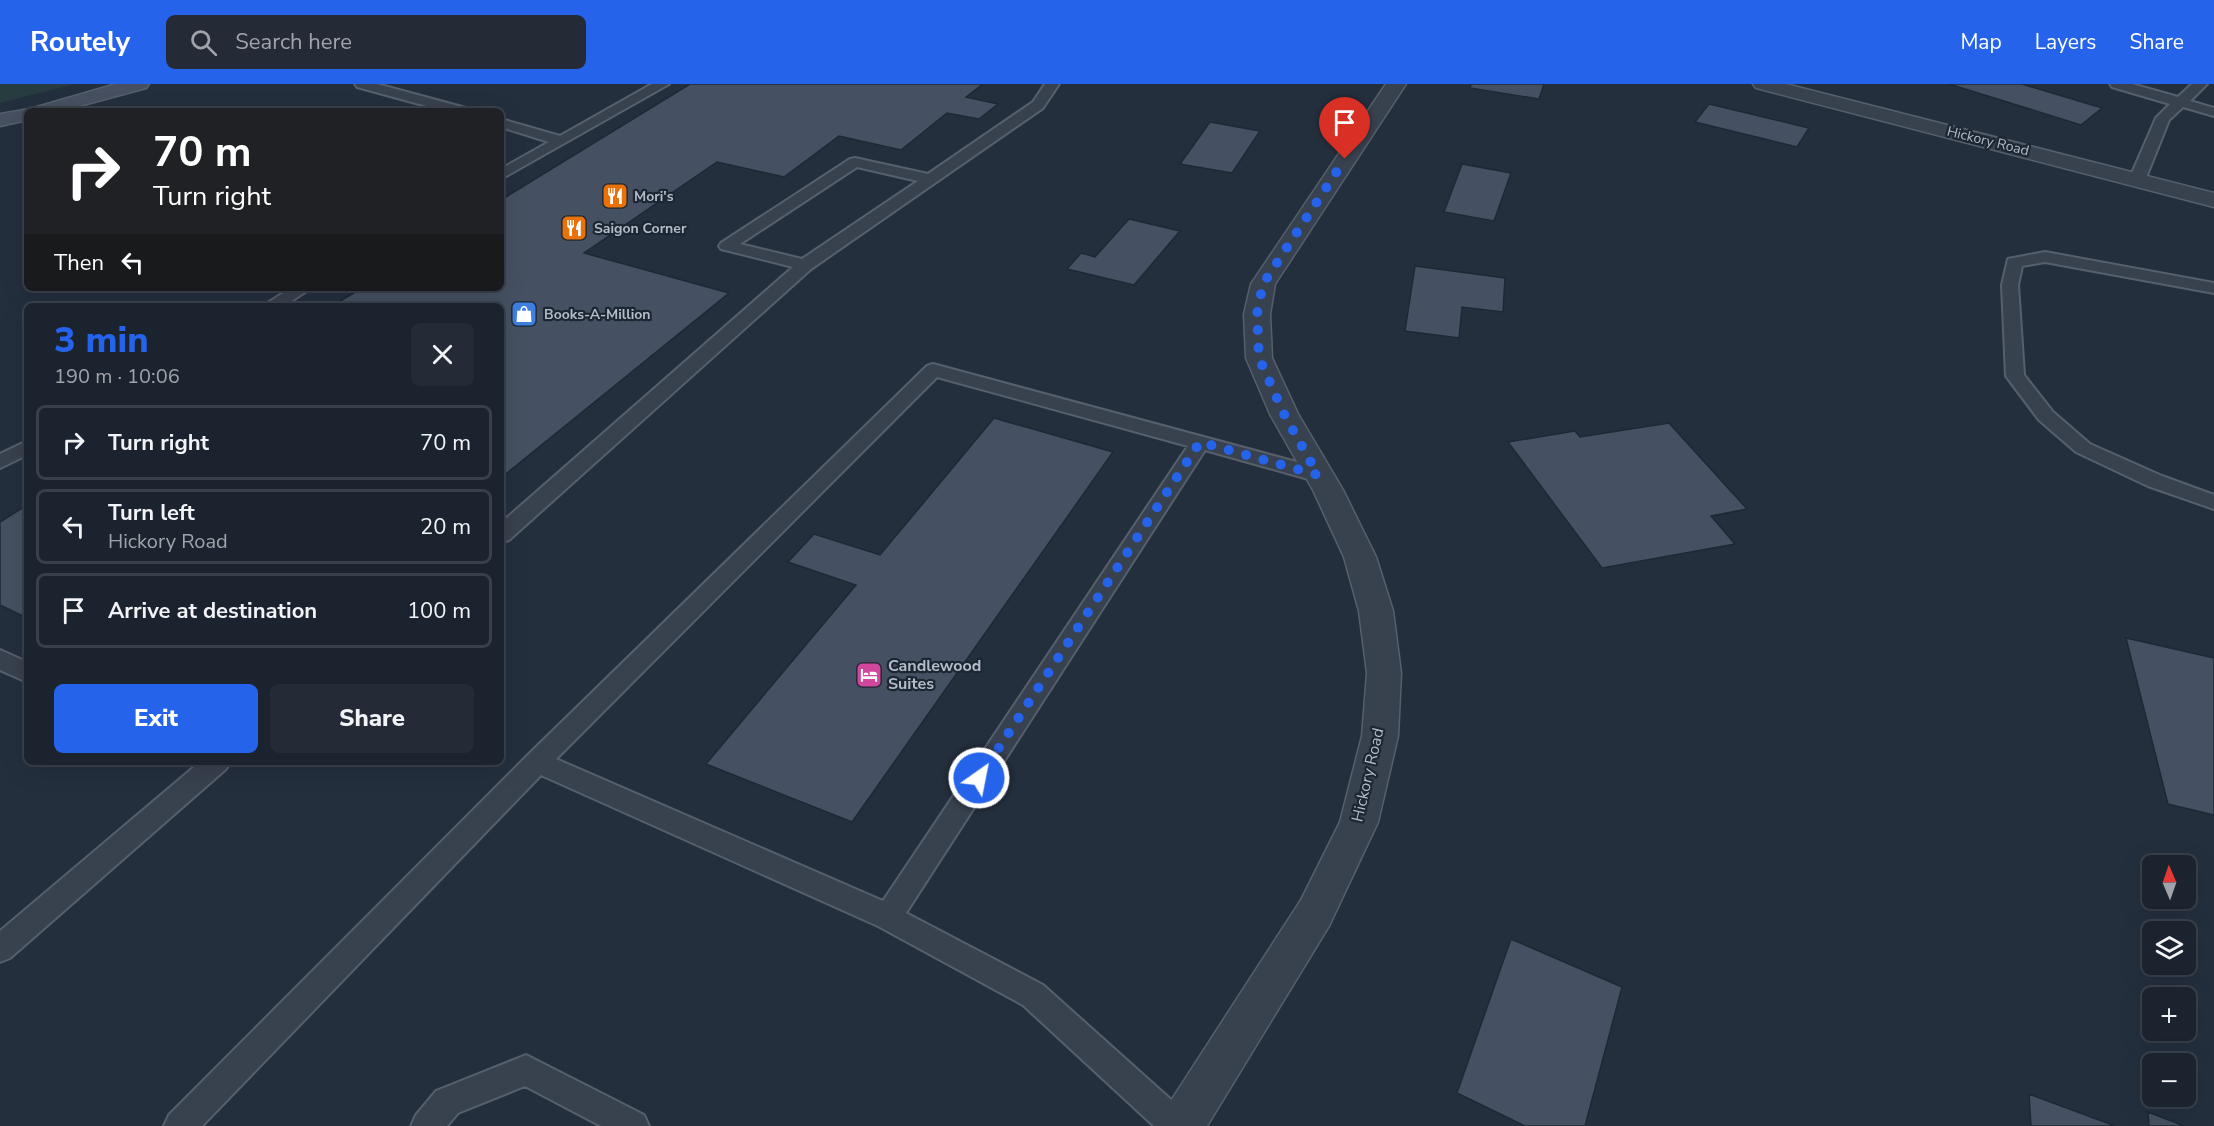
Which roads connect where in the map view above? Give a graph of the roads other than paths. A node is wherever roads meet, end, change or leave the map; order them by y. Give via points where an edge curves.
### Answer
1 (139, 84) edge
2 (362, 84) edge
3 (407, 84) edge
4 (662, 84) edge
5 (1052, 84) edge
6 (1396, 84) edge
7 (1762, 84) edge
8 (2117, 84) edge
9 (2200, 84) edge
10 (2179, 102) junction
11 (446, 107) junction
12 (49, 108) edge
13 (450, 108) edge
14 (2214, 112) edge
15 (24, 115) edge
16 (0, 120) edge
17 (504, 124) edge
18 (561, 141) junction
19 (504, 173) edge
20 (930, 179) junction
21 (2137, 180) junction
22 (2214, 200) edge
23 (805, 265) junction
24 (2214, 288) edge
25 (298, 291) edge
26 (277, 303) edge
27 (1200, 442) junction
28 (24, 449) edge
29 (0, 462) edge
30 (1318, 475) junction
31 (2214, 502) edge
32 (504, 532) edge
33 (0, 659) edge
34 (24, 671) edge
35 (537, 762) junction
36 (209, 765) edge
37 (888, 917) junction
38 (0, 949) edge
39 (180, 1126) edge
40 (427, 1126) edge
41 (633, 1126) edge
42 (1179, 1126) edge

1 - 12 street
2 - 11 lane
3 - 11 lane
4 - 18 lane
5 - 20 lane via 1038,105
6 - 30 street, Hickory Road via 1263,284 1257,314 1259,358
7 - 21 street, Hickory Road
8 - 10 lane
9 - 10 lane
10 - 14 lane
10 - 21 lane via 2163,118
11 - 13 lane
15 - 16 street
17 - 18 lane
18 - 19 lane
20 - 23 lane
20 - 23 lane via 855,162 727,246
21 - 22 street, Hickory Road
23 - 32 lane
24 - 31 lane via 2045,257 2014,262 2010,285 2015,376 2046,416 2083,448 2155,481
25 - 26 lane
27 - 30 lane
27 - 35 lane via 933,370
27 - 37 lane
28 - 29 lane
30 - 42 street, Hickory Road via 1360,557 1376,611 1384,673 1380,736 1359,822 1315,913
33 - 34 lane
35 - 37 lane
35 - 39 lane
36 - 38 lane
37 - 42 lane via 1033,995
40 - 41 lane via 447,1102 526,1070

